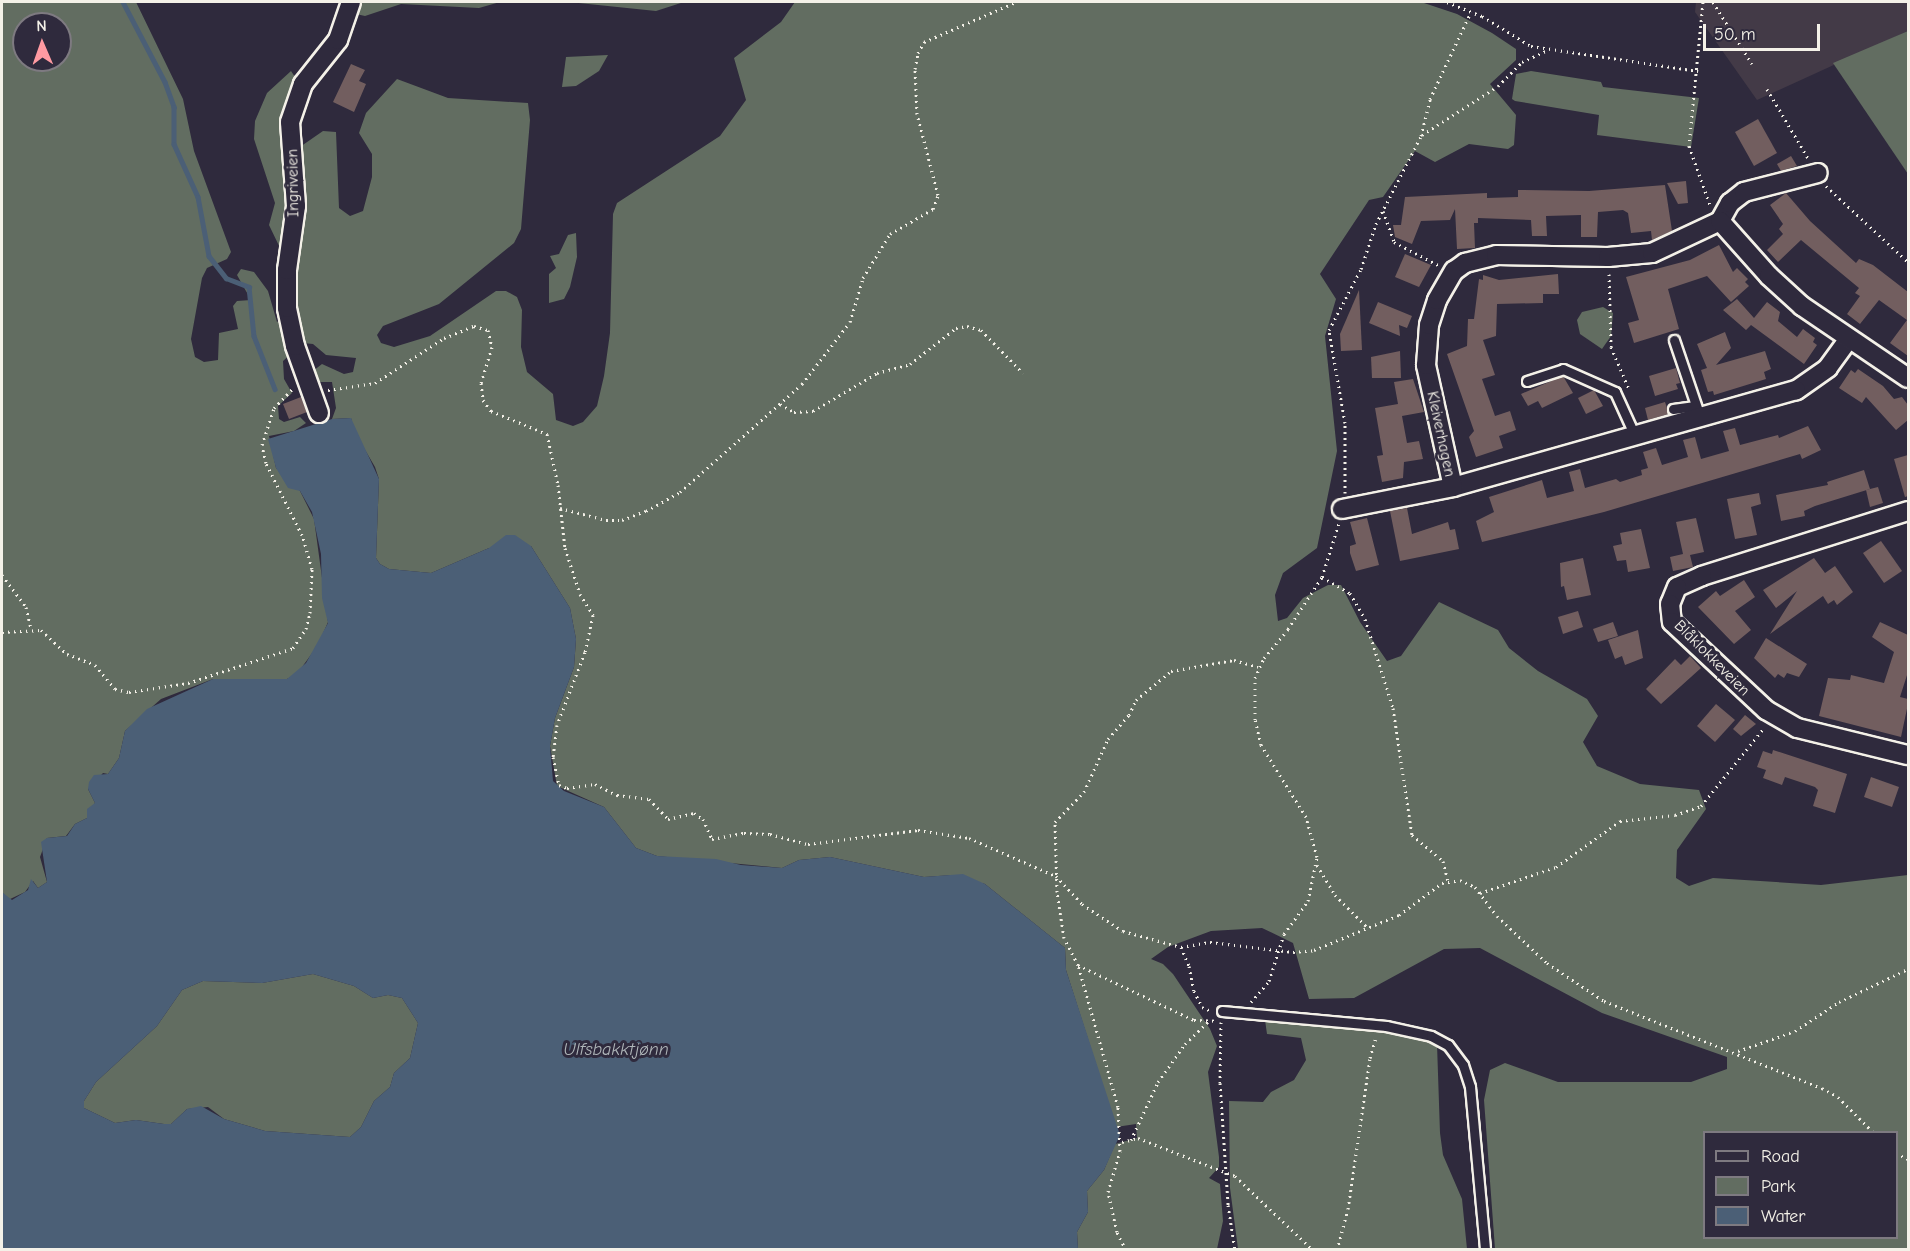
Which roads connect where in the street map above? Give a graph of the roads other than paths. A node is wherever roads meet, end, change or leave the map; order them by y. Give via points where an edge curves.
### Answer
1 (351, 2) edge
2 (1818, 173) dead end
3 (1720, 221) junction
4 (1674, 340) dead end
5 (1848, 340) junction
6 (1908, 378) edge
7 (1527, 381) dead end
8 (1673, 409) dead end
9 (1697, 411) junction
10 (319, 413) dead end
11 (1635, 436) junction
12 (1453, 487) junction
13 (1342, 509) road end
14 (1908, 511) edge
15 (1908, 755) edge
16 (1222, 1016) road end
17 (1485, 1250) edge

1 - 10 street, Ingriveien via 341,34 303,84 291,116 296,198 288,308
2 - 3 street via 1744,192 1730,203
3 - 5 street via 1768,276
3 - 12 street, Kleiverhagen via 1652,253 1608,257 1481,256 1454,271 1437,300 1426,346 1426,365
4 - 9 lane
5 - 6 street
5 - 9 street, Kleiverhagen via 1828,368 1796,390
7 - 11 lane via 1563,369 1615,392
8 - 9 lane
9 - 11 street, Kleiverhagen
11 - 12 street, Kleiverhagen
12 - 13 street
14 - 15 street, Blåklokkeveien via 1677,587 1670,604 1672,622 1773,715 1797,728
16 - 17 lane via 1241,1012 1383,1025 1440,1039 1464,1065 1474,1109

